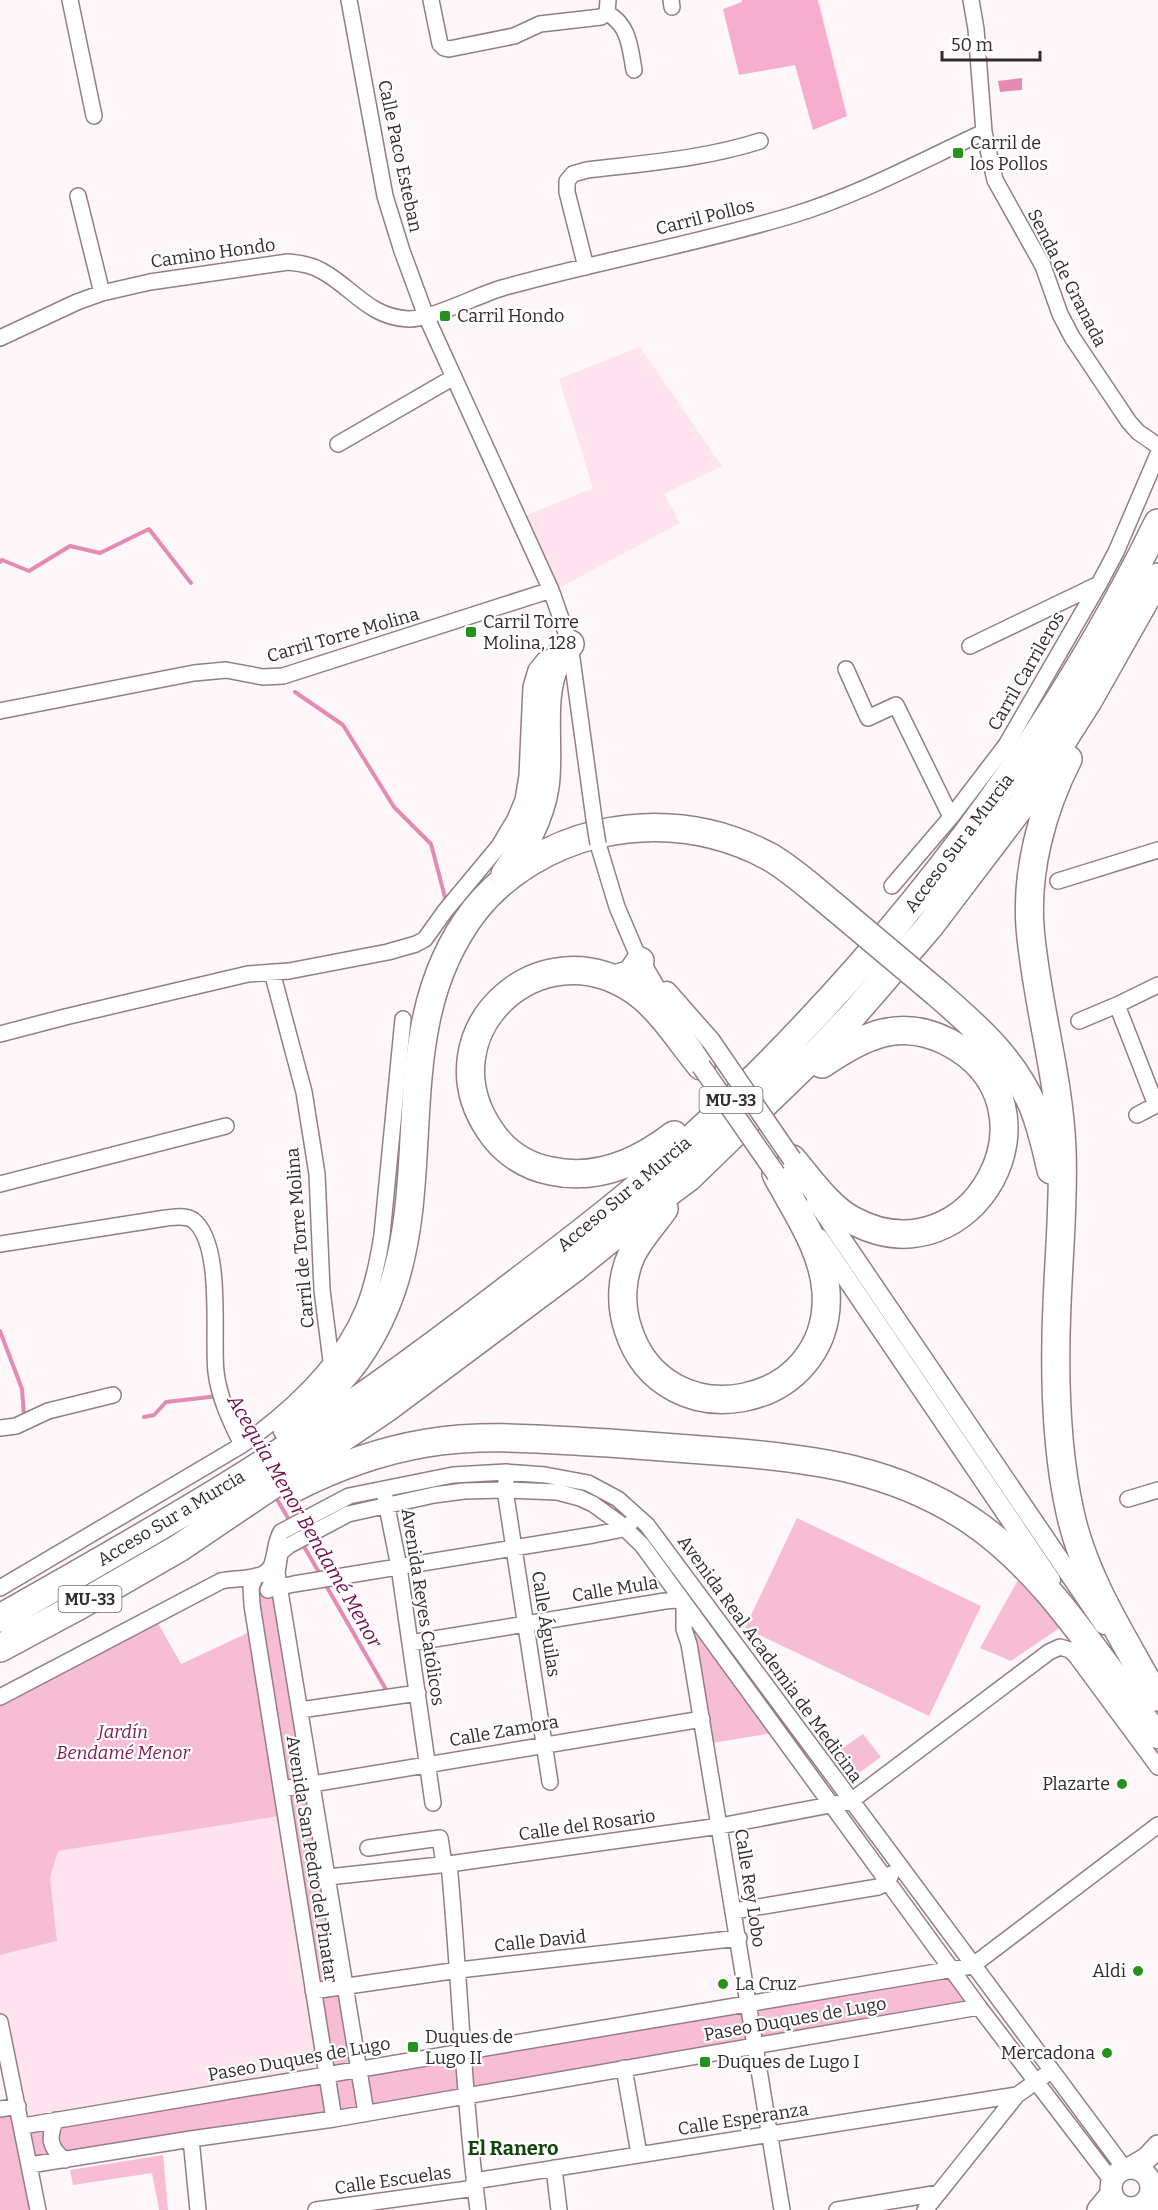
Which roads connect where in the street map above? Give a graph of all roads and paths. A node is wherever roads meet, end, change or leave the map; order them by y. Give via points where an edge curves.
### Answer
1 (70, 0) edge
2 (349, 0) edge
3 (431, 0) edge
4 (971, 0) edge
5 (608, 6) edge
6 (634, 70) dead end
7 (94, 116) dead end
8 (984, 132) junction
9 (760, 141) dead end
10 (78, 196) dead end
11 (586, 267) junction
12 (102, 292) junction
13 (426, 316) junction
14 (0, 338) edge
15 (454, 377) junction
16 (338, 444) dead end
17 (1158, 446) edge
18 (1158, 454) edge
19 (1158, 523) edge
20 (1158, 577) edge
21 (1099, 584) junction
22 (551, 590) junction
23 (1158, 597) edge
24 (570, 644) junction
25 (970, 646) dead end
26 (846, 669) dead end
27 (0, 711) edge
28 (951, 817) junction
29 (1158, 850) edge
30 (1058, 881) dead end
31 (497, 886) junction
32 (892, 886) dead end
33 (640, 961) junction
34 (272, 972) junction
35 (615, 979) junction
36 (1158, 985) edge
37 (835, 994) junction
38 (1117, 1005) junction
39 (403, 1019) dead end
40 (1079, 1021) dead end
41 (0, 1034) edge
42 (706, 1053) junction
43 (776, 1095) junction
44 (1157, 1105) edge
45 (1137, 1115) dead end
46 (226, 1126) dead end
47 (784, 1167) junction
48 (688, 1178) junction
49 (0, 1184) edge
50 (0, 1244) edge
51 (1056, 1306) junction
52 (331, 1361) junction
53 (113, 1395) dead end
54 (0, 1428) edge
55 (242, 1445) junction
56 (506, 1472) junction
57 (382, 1488) junction
58 (505, 1490) junction
59 (1158, 1490) edge
60 (1128, 1499) dead end
61 (387, 1505) junction
62 (623, 1520) junction
63 (153, 1531) junction
64 (179, 1548) junction
65 (514, 1548) junction
66 (399, 1567) junction
67 (213, 1586) junction
68 (268, 1586) junction
69 (0, 1588) edge
70 (684, 1603) junction
71 (0, 1618) edge
72 (527, 1624) junction
73 (708, 1637) junction
74 (410, 1643) junction
75 (689, 1644) junction
76 (0, 1648) edge
77 (418, 1693) junction
78 (0, 1697) edge
79 (1151, 1702) edge
80 (300, 1710) junction
81 (702, 1719) junction
82 (1158, 1736) edge
83 (545, 1744) junction
84 (428, 1764) junction
85 (1158, 1767) edge
86 (550, 1782) dead end
87 (312, 1784) junction
88 (282, 1789) junction
89 (851, 1801) junction
90 (433, 1803) dead end
91 (831, 1806) junction
92 (1158, 1825) edge
93 (720, 1826) junction
94 (368, 1848) dead end
95 (896, 1862) junction
96 (447, 1864) junction
97 (328, 1877) junction
98 (888, 1882) junction
99 (734, 1911) junction
100 (739, 1938) junction
101 (972, 1966) junction
102 (952, 1969) junction
103 (459, 1970) junction
104 (346, 1986) junction
105 (988, 1988) junction
106 (313, 1991) junction
107 (749, 2003) junction
108 (979, 2007) junction
109 (0, 2022) edge
110 (756, 2046) junction
111 (463, 2052) junction
112 (624, 2068) junction
113 (359, 2069) junction
114 (1052, 2072) junction
115 (327, 2074) junction
116 (1035, 2082) junction
117 (1017, 2095) junction
118 (466, 2096) junction
119 (18, 2106) junction
120 (0, 2109) edge
121 (366, 2113) junction
122 (333, 2119) junction
123 (56, 2120) junction
124 (22, 2126) junction
125 (770, 2135) junction
126 (191, 2139) junction
127 (1158, 2146) edge
128 (639, 2154) junction
129 (64, 2160) junction
130 (30, 2165) junction
131 (554, 2168) junction
132 (475, 2184) junction
133 (1154, 2188) edge
134 (939, 2193) junction
135 (1123, 2194) edge
136 (375, 2205) edge
137 (38, 2210) edge
138 (198, 2210) edge
139 (316, 2210) edge
140 (478, 2210) edge
141 (559, 2210) edge
142 (782, 2210) edge
143 (837, 2210) edge
144 (925, 2210) edge
145 (1098, 2210) edge

1 - 7 street
2 - 13 street, Calle Paco Esteban via 385,196
3 - 5 street via 440,44 449,49 514,36 540,24 596,18
4 - 8 street, Senda de Granada
5 - 6 street via 625,29
8 - 11 street, Carril Pollos via 802,212
8 - 17 street, Senda de Granada via 995,180 1043,266 1072,337 1129,422
9 - 11 street via 703,156 573,174 567,181 567,192
10 - 12 street
11 - 13 street, Carril Pollos via 501,289
12 - 13 street, Camino Hondo via 288,262 322,271 364,304 387,315 409,319
12 - 14 street, Camino Hondo
13 - 15 street, Calle Paco Esteban
15 - 16 street
15 - 22 street, Calle Paco Esteban
18 - 21 street, Carril Carrileros
19 - 37 highway, Acceso Sur a Murcia / MU-33 via 1094,643 1032,745 962,843
20 - 43 highway, Acceso Sur a Murcia / MU-33 via 1088,701 1021,807 889,974
21 - 25 street
21 - 28 street, Carril Carrileros via 1006,745
22 - 24 street, Calle Paco Esteban
22 - 27 street, Carril Torre Molina via 283,676 263,677 226,670 194,672
23 - 51 highway via 1060,776 1047,807 1036,852 1030,926 1058,1098 1062,1150
24 - 31 highway via 558,660 550,688 546,769 539,813 526,842
24 - 33 street, Calle Paco Esteban, bridge via 598,844 617,907
24 - 34 street via 544,660 536,670 531,687 527,776 515,819 499,846 424,939 379,954
26 - 28 street via 868,718 896,705
28 - 32 street, Carril Carrileros
29 - 30 street
31 - 51 highway, bridge via 542,855 587,837 633,828 673,828 712,834 750,848 789,870 986,1036 1032,1103 1051,1173
31 - 63 highway via 456,937 430,997 403,1242 392,1290 373,1333 349,1371 314,1407
33 - 35 highway via 631,974
33 - 42 street
33 - 42 street
34 - 41 street via 248,974
34 - 52 street, Carril de Torre Molina via 304,1092 317,1174 322,1290
35 - 37 highway via 573,970 544,974 508,993 477,1036 470,1074 484,1121 498,1142 540,1169 586,1174 639,1158 704,1112
35 - 42 highway via 635,991
36 - 38 street
37 - 63 highway, Acceso Sur a Murcia / MU-33 via 772,1062 700,1130 561,1249 336,1414
38 - 40 street
38 - 44 street
39 - 52 street via 376,1270 363,1310
42 - 47 street, bridge
42 - 47 street, bridge
43 - 47 highway via 857,1041 883,1032 910,1031 954,1045 977,1064 993,1086 1002,1114 1000,1162 986,1190 965,1212 923,1231 891,1233 853,1221
43 - 48 highway, Acceso Sur a Murcia / MU-33
44 - 45 street
46 - 49 street
47 - 48 highway via 823,1272 823,1322 812,1352 793,1374 771,1389 743,1399 702,1398 674,1388 652,1371 635,1348 625,1321 624,1284 632,1254
47 - 79 street
48 - 64 highway, Acceso Sur a Murcia / MU-33 via 435,1374
50 - 55 street via 166,1218 191,1219 203,1234 208,1249 214,1282 216,1372 221,1396
51 - 79 highway via 1056,1402 1070,1514 1094,1580
52 - 55 street via 270,1425
53 - 54 street
55 - 69 street
56 - 57 street, Avenida Real Academia de Medicina via 453,1475
56 - 58 street, Calle Águilas
56 - 62 street, Avenida Real Academia de Medicina via 575,1479 602,1489
57 - 61 street, Avenida Reyes Católicos
57 - 68 street, Avenida Real Academia de Medicina via 349,1496 284,1528 276,1541
58 - 61 street, Avenida Real Academia de Medicina via 465,1491
58 - 62 street, Avenida Real Academia de Medicina via 569,1495
58 - 65 street, Calle Águilas
59 - 60 street
61 - 66 street, Avenida Reyes Católicos
61 - 68 street, Avenida Real Academia de Medicina via 348,1514 291,1544 280,1553
62 - 65 street via 600,1534
62 - 70 street, Avenida Real Academia de Medicina
62 - 89 street, Avenida Real Academia de Medicina via 654,1535
63 - 71 highway, Acceso Sur a Murcia / MU-33
64 - 76 highway, Acceso Sur a Murcia / MU-33
64 - 79 highway via 342,1465 428,1443 517,1437 815,1461 902,1484 971,1521 1017,1559
65 - 66 street
65 - 72 street, Calle Águilas
66 - 68 street
66 - 74 street, Avenida Reyes Católicos
67 - 68 street via 224,1580 240,1580
67 - 68 street via 235,1586 247,1596
67 - 78 street
68 - 80 street, Avenida San Pedro del Pinatar
68 - 88 street, Avenida San Pedro del Pinatar
70 - 72 street, Calle Mula via 669,1600
70 - 73 street, Avenida Real Academia de Medicina
70 - 75 street, Calle Rey Lobo via 684,1629
72 - 74 street, Calle Mula
72 - 83 street, Calle Águilas
73 - 75 street via 701,1632 694,1634
73 - 91 street, Avenida Real Academia de Medicina
74 - 77 street, Avenida Reyes Católicos
75 - 81 street, Calle Rey Lobo
77 - 80 street
77 - 84 street, Avenida Reyes Católicos
79 - 82 main road
80 - 87 street, Avenida San Pedro del Pinatar
81 - 83 street, Calle Zamora
81 - 93 street, Calle Rey Lobo
83 - 84 street, Calle Zamora
83 - 86 street, Calle Águilas
84 - 87 street, Calle Zamora
84 - 90 street, Avenida Reyes Católicos
85 - 89 street via 1076,1656 1060,1647
87 - 88 street, Calle Zamora
87 - 97 street, Avenida San Pedro del Pinatar
88 - 106 street, Avenida San Pedro del Pinatar
89 - 91 street, Calle del Rosario
89 - 95 street, Avenida Real Academia de Medicina
91 - 93 street, Calle del Rosario
91 - 98 street, Avenida Real Academia de Medicina
92 - 101 street
93 - 96 street, Calle del Rosario
93 - 99 street, Calle Rey Lobo
94 - 96 street via 440,1838
95 - 98 street
95 - 101 street, Avenida Real Academia de Medicina
96 - 97 street, Calle del Rosario
96 - 103 street
97 - 104 street, Avenida San Pedro del Pinatar
98 - 99 street via 878,1887
98 - 102 street, Avenida Real Academia de Medicina
99 - 100 street, Calle Rey Lobo
100 - 103 street, Calle David
100 - 107 street, Calle Rey Lobo
101 - 102 street, Paseo Duques de Lugo
101 - 105 street, Avenida Real Academia de Medicina
102 - 107 street, Paseo Duques de Lugo
102 - 108 street, Avenida Real Academia de Medicina
103 - 104 street, Calle David
103 - 111 street
104 - 106 street, Calle David
104 - 113 street, Avenida San Pedro del Pinatar
105 - 108 street
105 - 114 street, Avenida Real Academia de Medicina
106 - 115 street, Avenida San Pedro del Pinatar
107 - 110 street, Calle Rey Lobo
107 - 111 street, Paseo Duques de Lugo
108 - 110 street, Paseo Duques de Lugo
108 - 116 street, Avenida Real Academia de Medicina
109 - 119 street
110 - 112 street, Paseo Duques de Lugo
110 - 125 street, Calle Rey Lobo
111 - 113 street, Paseo Duques de Lugo
111 - 118 street
112 - 118 street, Paseo Duques de Lugo
112 - 128 street
113 - 115 street, Paseo Duques de Lugo
113 - 121 street, Avenida San Pedro del Pinatar
114 - 116 street
114 - 135 street, Avenida Real Academia de Medicina
115 - 122 street, Avenida San Pedro del Pinatar
115 - 123 street, Paseo Duques de Lugo
116 - 117 street
116 - 135 street, Avenida Real Academia de Medicina
117 - 125 street, Calle Esperanza
117 - 134 street
118 - 121 street, Paseo Duques de Lugo
118 - 132 street
119 - 120 street
119 - 124 street
121 - 122 street, Paseo Duques de Lugo
122 - 126 street, Paseo Duques de Lugo
123 - 124 street, Paseo Duques de Lugo
123 - 129 street via 50,2142
124 - 130 street
125 - 128 street, Calle Esperanza
125 - 142 street, Calle Rey Lobo
126 - 129 street, Paseo Duques de Lugo
126 - 138 street
127 - 135 main road
128 - 131 street, Calle Esperanza
129 - 130 street, Paseo Duques de Lugo
130 - 137 street
131 - 132 street, Calle Esperanza
131 - 141 street
132 - 136 street, Calle Escuelas
132 - 140 street
133 - 135 main road via 1142,2205
133 - 135 main road via 1142,2172
134 - 143 street
134 - 144 street
135 - 145 main road
136 - 139 street, Calle Escuelas

